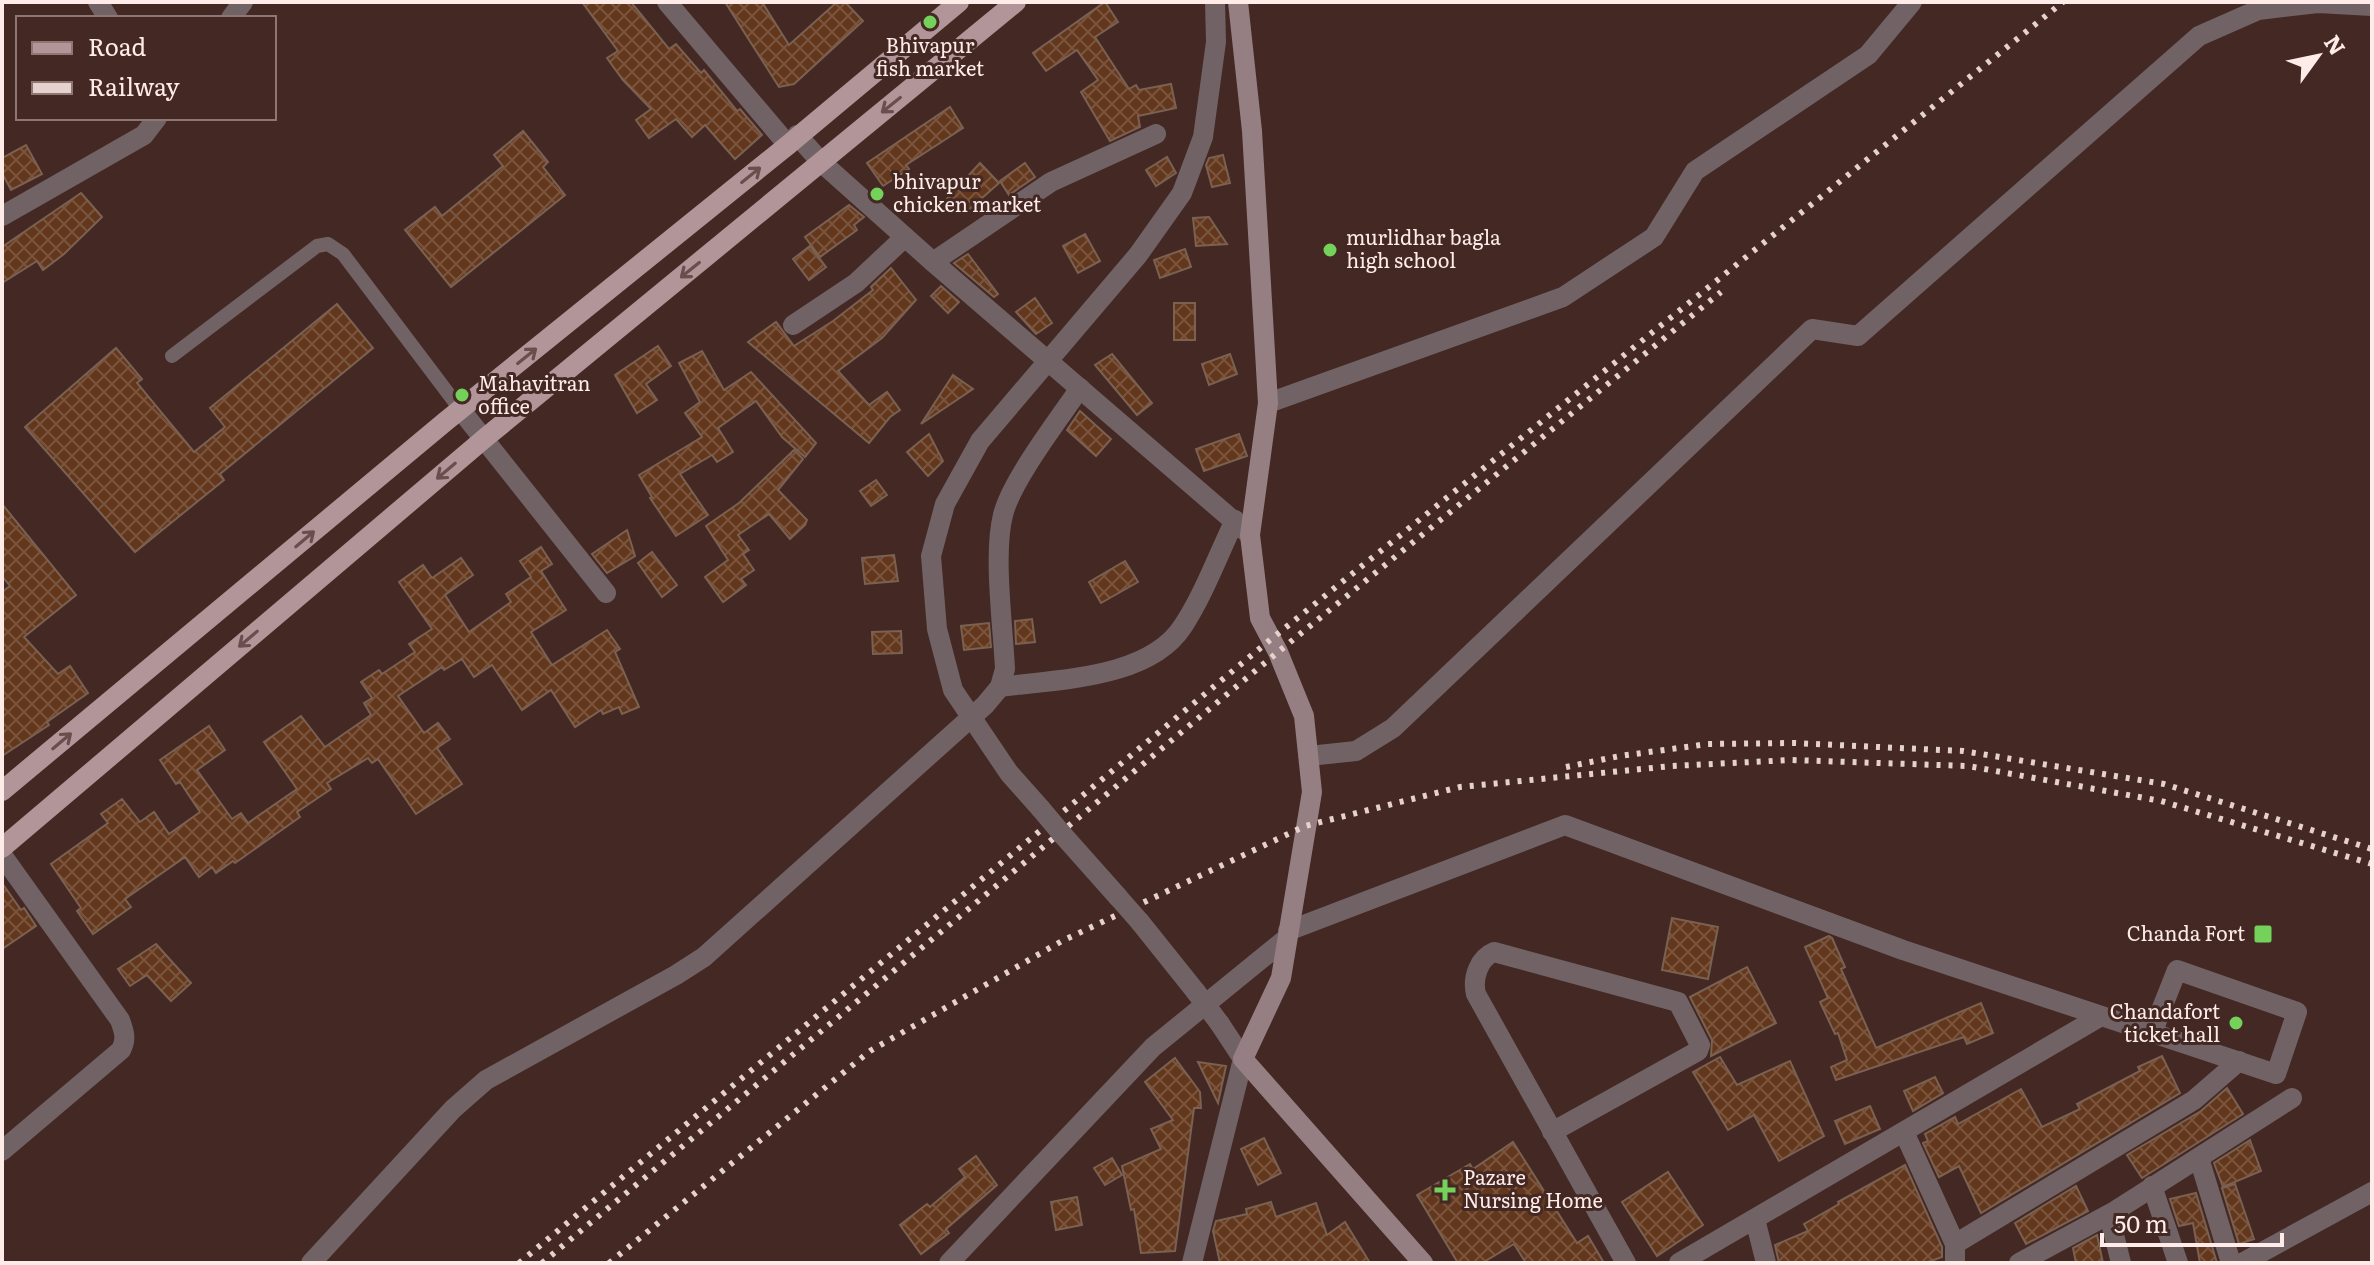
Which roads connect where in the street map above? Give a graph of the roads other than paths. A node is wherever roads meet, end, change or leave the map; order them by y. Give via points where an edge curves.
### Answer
1 (667, 2) edge
2 (959, 2) edge
3 (1016, 2) edge
4 (1215, 2) edge
5 (1238, 2) edge
6 (1912, 2) edge
7 (2229, 2) edge
8 (2372, 6) edge
9 (2219, 27) junction
10 (155, 120) edge
11 (1156, 134) dead end
12 (793, 140) junction
13 (821, 162) junction
14 (2, 216) edge
15 (905, 237) junction
16 (933, 262) junction
17 (793, 325) dead end
18 (172, 356) dead end
19 (1047, 360) junction
20 (1080, 388) junction
21 (1268, 403) junction
22 (460, 409) junction
23 (485, 438) junction
24 (1243, 528) junction
25 (606, 593) dead end
26 (1000, 687) junction
27 (972, 718) junction
28 (1309, 756) junction
29 (2, 791) edge
30 (2, 848) edge
31 (2, 855) edge
32 (1288, 935) junction
33 (2101, 1016) junction
34 (2152, 1033) junction
35 (1243, 1059) junction
36 (2239, 1061) junction
37 (2292, 1098) dead end
38 (1552, 1132) junction
39 (1904, 1132) junction
40 (2, 1151) edge
41 (2199, 1158) junction
42 (2152, 1186) junction
43 (2372, 1192) edge
44 (2109, 1215) junction
45 (1755, 1219) junction
46 (1955, 1253) edge
47 (2056, 1254) edge
48 (311, 1263) edge
49 (949, 1263) edge
50 (1192, 1263) edge
51 (1423, 1263) edge
52 (1626, 1263) edge
53 (1679, 1263) edge
54 (1766, 1263) edge
55 (2019, 1263) edge
56 (2121, 1263) edge
57 (2178, 1263) edge
58 (2231, 1263) edge
59 (2242, 1263) edge

1 - 12 street
2 - 12 main road
3 -> 13 main road
4 - 19 street via 1216,42 1203,137 1182,193 1138,255
5 - 21 main road via 1252,131
6 - 21 street via 1868,55 1695,171 1654,237 1563,297
7 - 9 street
8 - 9 street via 2318,3 2258,10
9 - 28 street via 2199,36 1858,336 1812,329 1393,728 1356,751
10 - 14 street via 144,135
11 - 16 street via 1051,182
12 - 13 street
22 -> 12 main road
13 - 15 street
13 -> 23 main road
15 - 16 street
15 - 17 street via 856,283
16 - 19 street
18 - 22 lane via 317,246 328,244 343,254
19 - 20 street
19 - 27 street via 980,441 945,504 931,556 937,629 953,690
20 - 24 street
20 - 26 street via 1003,512 999,537 1005,669
21 - 24 main road
22 - 23 street
29 -> 22 main road
23 - 25 street
23 -> 30 main road
24 - 26 street via 1183,627 1148,659 1124,669
24 - 28 main road via 1260,618 1304,716
26 - 27 street
27 - 35 street, bridge via 1009,773 1140,922
27 - 48 street via 704,957 486,1080
28 - 32 main road via 1312,792
31 - 40 street via 125,1032 121,1050
32 - 33 street via 1565,825 1903,950
32 - 35 main road via 1281,978
32 - 49 street via 1153,1047
33 - 34 street
33 - 39 street
34 - 36 street
34 - 36 street via 2177,970 2297,1012 2276,1074
35 - 50 street
35 - 51 main road
36 - 46 street via 2182,1107
37 - 41 street
38 - 38 street via 1474,990 1481,960 1490,953 1678,1002 1700,1045 1698,1051
38 - 52 street
39 - 45 street
39 - 46 street
41 - 42 street
41 - 58 street
42 - 44 street
42 - 57 street
43 - 59 street
44 - 47 street
44 - 56 street
45 - 53 street
45 - 54 street
47 - 55 street

